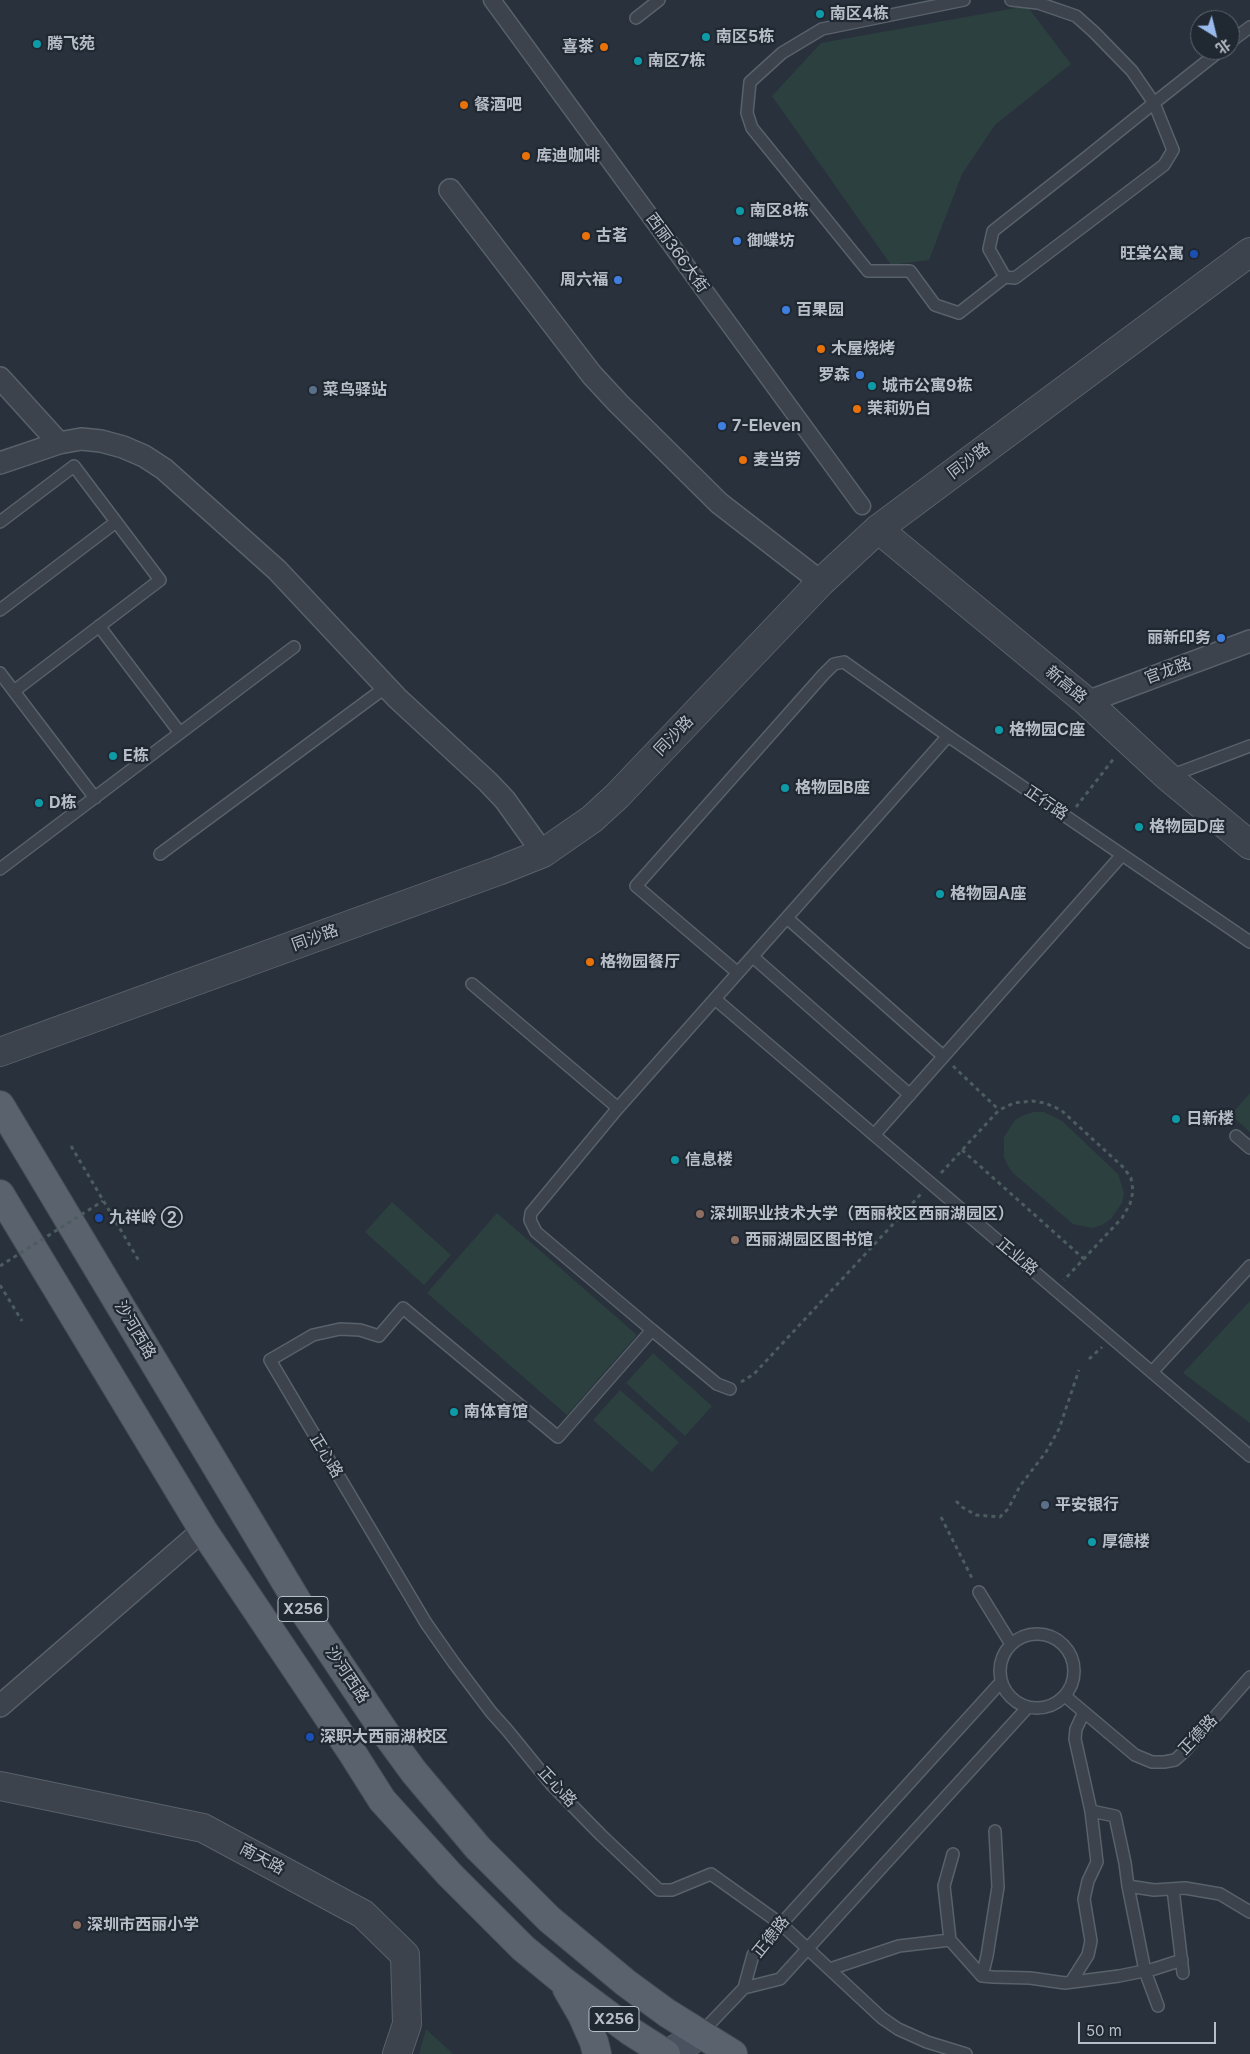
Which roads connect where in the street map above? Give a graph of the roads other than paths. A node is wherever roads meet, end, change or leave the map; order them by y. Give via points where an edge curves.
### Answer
1 (492, 0) edge
2 (659, 0) edge
3 (964, 0) edge
4 (1011, 0) edge
5 (1019, 0) edge
6 (636, 18) dead end
7 (1208, 60) edge
8 (1154, 103) junction
9 (450, 190) dead end
10 (1250, 252) edge
11 (1005, 277) junction
12 (0, 378) edge
13 (59, 443) junction
14 (0, 463) edge
15 (862, 506) dead end
16 (0, 522) edge
17 (116, 522) junction
18 (878, 529) junction
19 (821, 582) junction
20 (0, 610) edge
21 (99, 626) junction
22 (1250, 641) edge
23 (294, 647) dead end
24 (0, 673) edge
25 (386, 687) junction
26 (14, 691) junction
27 (1087, 702) junction
28 (180, 733) junction
29 (948, 736) junction
30 (1250, 746) edge
31 (1168, 777) junction
32 (95, 798) junction
33 (1250, 845) edge
34 (543, 853) junction
35 (160, 854) dead end
36 (1122, 855) junction
37 (0, 869) edge
38 (787, 918) junction
39 (1250, 942) edge
40 (753, 956) junction
41 (738, 973) junction
42 (472, 984) dead end
43 (715, 999) junction
44 (0, 1052) edge
45 (943, 1056) junction
46 (910, 1095) junction
47 (0, 1105) edge
48 (618, 1108) junction
49 (874, 1135) junction
50 (1236, 1136) dead end
51 (1250, 1148) edge
52 (0, 1194) edge
53 (1250, 1266) edge
54 (652, 1330) junction
55 (1152, 1372) junction
56 (730, 1389) road end
57 (1250, 1456) edge
58 (203, 1530) junction
59 (979, 1592) road end
60 (1011, 1644) junction
61 (1250, 1677) edge
62 (1001, 1682) junction
63 (1065, 1696) junction
64 (0, 1706) edge
65 (1027, 1708) junction
66 (1084, 1712) junction
67 (0, 1786) edge
68 (1091, 1811) junction
69 (995, 1831) dead end
70 (953, 1854) dead end
71 (1128, 1886) junction
72 (1173, 1889) junction
73 (1250, 1912) edge
74 (781, 1924) junction
75 (950, 1940) junction
76 (808, 1948) junction
77 (1182, 1960) junction
78 (830, 1969) junction
79 (1145, 1971) junction
80 (1183, 1973) dead end
81 (982, 1976) junction
82 (563, 1982) junction
83 (1071, 1982) junction
84 (744, 1988) junction
85 (1158, 2006) dead end
86 (693, 2044) edge
87 (397, 2054) edge
88 (597, 2054) edge
89 (667, 2054) edge
90 (733, 2054) edge
91 (966, 2054) edge

1 - 15 street, 西丽366大街
2 - 6 lane
3 - 11 lane via 822,29 782,53 750,82 747,113 752,128 868,271 910,271 936,305 958,313
4 - 5 lane
5 - 8 lane via 1076,16 1132,71
7 - 8 lane
8 - 11 lane via 993,231 989,249
8 - 11 lane via 1173,150 1164,165 1015,278
9 - 19 street via 611,396 718,502
10 - 18 street, 同沙路
12 - 13 street
13 - 14 street
13 - 25 street via 81,439 101,441 144,456 164,469 278,570
16 - 17 lane via 74,466
17 - 20 lane
17 - 21 lane via 160,580
18 - 19 street, 同沙路
18 - 27 street, 新高路
19 - 34 street, 同沙路 via 617,796 592,819
21 - 26 lane
21 - 28 lane
22 - 27 street, 官龙路
23 - 28 lane
24 - 26 lane
25 - 34 street via 488,782
25 - 35 lane
26 - 32 lane
27 - 31 street, 新高路
28 - 32 lane
29 - 36 lane, 正行路
29 - 38 lane
29 - 41 lane, 正行路 via 844,662 834,664 636,886
30 - 31 lane
31 - 33 street, 新高路
32 - 37 lane
34 - 44 street, 同沙路
36 - 39 lane, 正行路
36 - 45 lane
38 - 40 lane
38 - 45 lane
40 - 41 lane
40 - 46 lane
41 - 43 lane
42 - 48 lane
43 - 48 lane
43 - 49 lane, 正业路
45 - 46 lane
46 - 49 lane
47 - 86 main road, 沙河西路 / X256 via 297,1600 414,1772 478,1848 549,1919
48 - 54 lane via 536,1205 530,1220 536,1232
49 - 55 lane, 正业路
50 - 51 lane
52 - 58 main road, X256
53 - 55 lane
54 - 56 lane via 717,1384
54 - 74 lane, 正心路 via 558,1437 403,1308 379,1336 360,1330 340,1329 313,1335 270,1360 426,1623 477,1696 551,1784 659,1890 672,1890 711,1874
55 - 57 lane, 正业路
58 - 64 street
58 - 82 main road, X256 via 382,1800 486,1913
59 - 60 lane
60 - 62 lane via 1001,1662
60 - 63 lane via 1040,1634 1050,1636 1067,1648 1073,1662 1074,1678
61 - 66 lane, 正德路 via 1175,1760 1152,1762 1135,1755
62 - 65 lane via 1011,1698
62 - 74 lane, 正德路
63 - 65 lane via 1048,1707
63 - 66 lane, 正德路
65 - 76 lane, 正德路
66 - 68 lane via 1075,1740
67 - 87 street, 南天路 via 203,1828 364,1914 405,1955 408,2024
68 - 71 lane via 1114,1816
68 - 83 lane via 1097,1862 1084,1899 1091,1941 1088,1955
69 - 81 lane via 998,1888
70 - 75 lane via 944,1886
71 - 72 lane
71 - 79 lane
72 - 73 lane via 1220,1894
72 - 77 lane
74 - 76 lane, 正心路
74 - 84 lane, 正德路 via 753,1955
75 - 78 lane via 899,1946
75 - 81 lane
76 - 78 lane, 正心路
76 - 84 lane, 正德路 via 780,1979
77 - 79 lane
77 - 80 lane
78 - 91 lane, 正心路 via 898,2029
79 - 83 lane
79 - 85 lane
81 - 83 lane
82 - 88 main road via 582,2015
82 - 89 main road, X256
84 - 86 lane
86 - 89 main road
86 - 90 main road, 沙河西路 / X256

